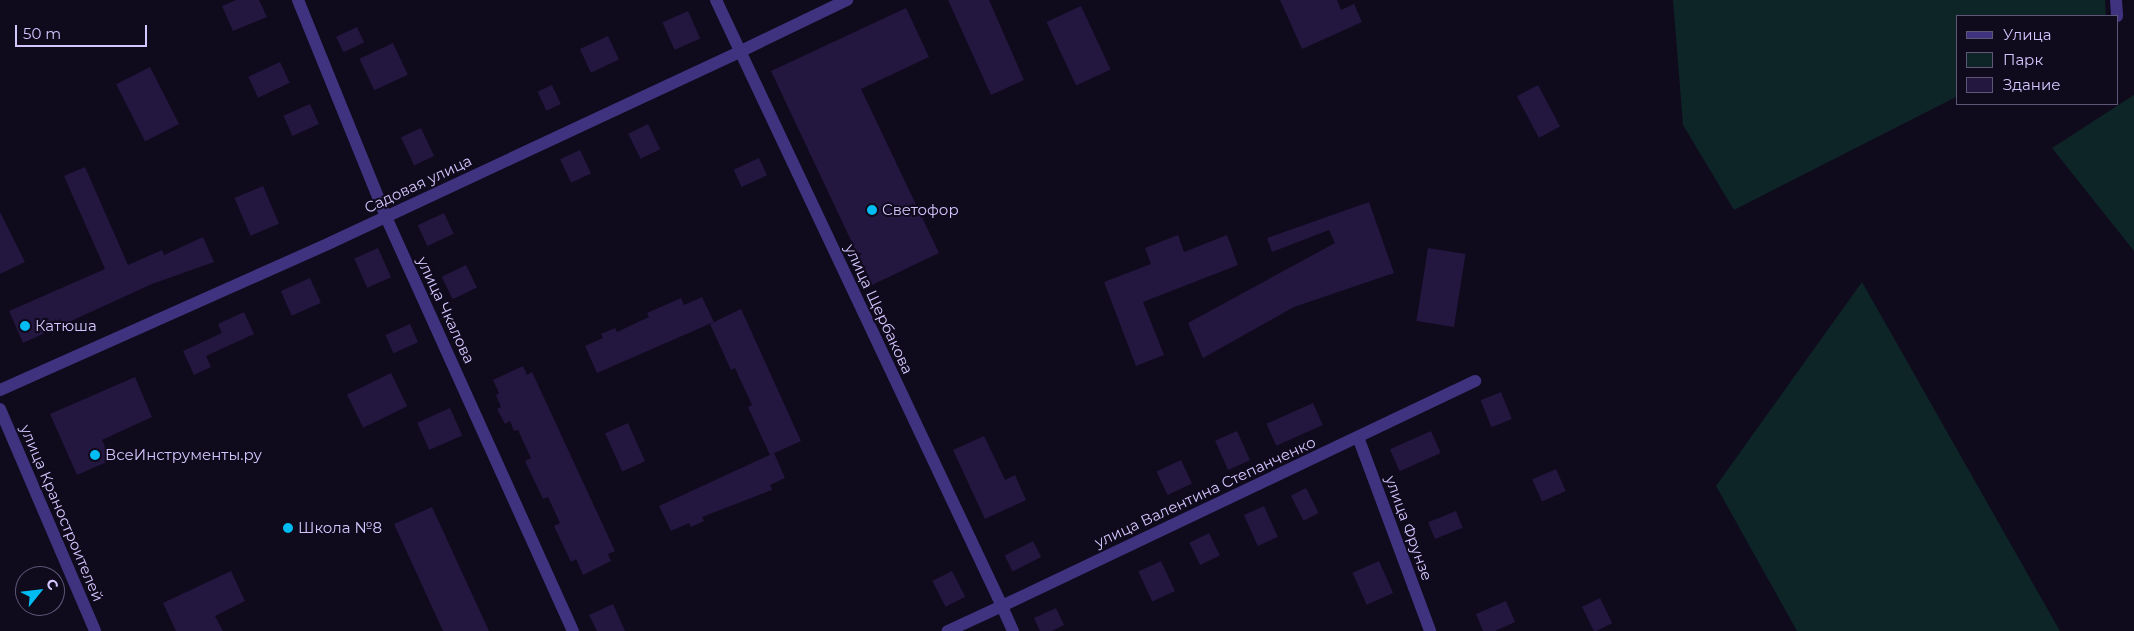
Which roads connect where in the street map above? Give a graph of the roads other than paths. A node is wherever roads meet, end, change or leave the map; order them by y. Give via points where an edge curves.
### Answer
1 (298, 0) edge
2 (716, 0) edge
3 (847, 0) edge
4 (2116, 0) edge
5 (2117, 15) edge
6 (739, 52) junction
7 (386, 217) junction
8 (1475, 381) dead end
9 (0, 390) edge
10 (0, 409) edge
11 (1358, 437) junction
12 (1002, 606) junction
13 (95, 631) edge
14 (573, 631) edge
15 (948, 631) edge
16 (1013, 631) edge
17 (1430, 631) edge

1 - 7 street, улица Чкалова
2 - 6 street, улица Щербакова
3 - 6 street, Садовая улица
4 - 5 street
6 - 7 street, Садовая улица
6 - 12 street, улица Щербакова
7 - 9 street, Садовая улица
7 - 14 street, улица Чкалова
8 - 11 street, улица Валентина Степанченко
10 - 13 street, улица Краностроителей
11 - 12 street, улица Валентина Степанченко
11 - 17 street, улица Фрунзе
12 - 15 street, улица Валентина Степанченко
12 - 16 street, улица Щербакова

